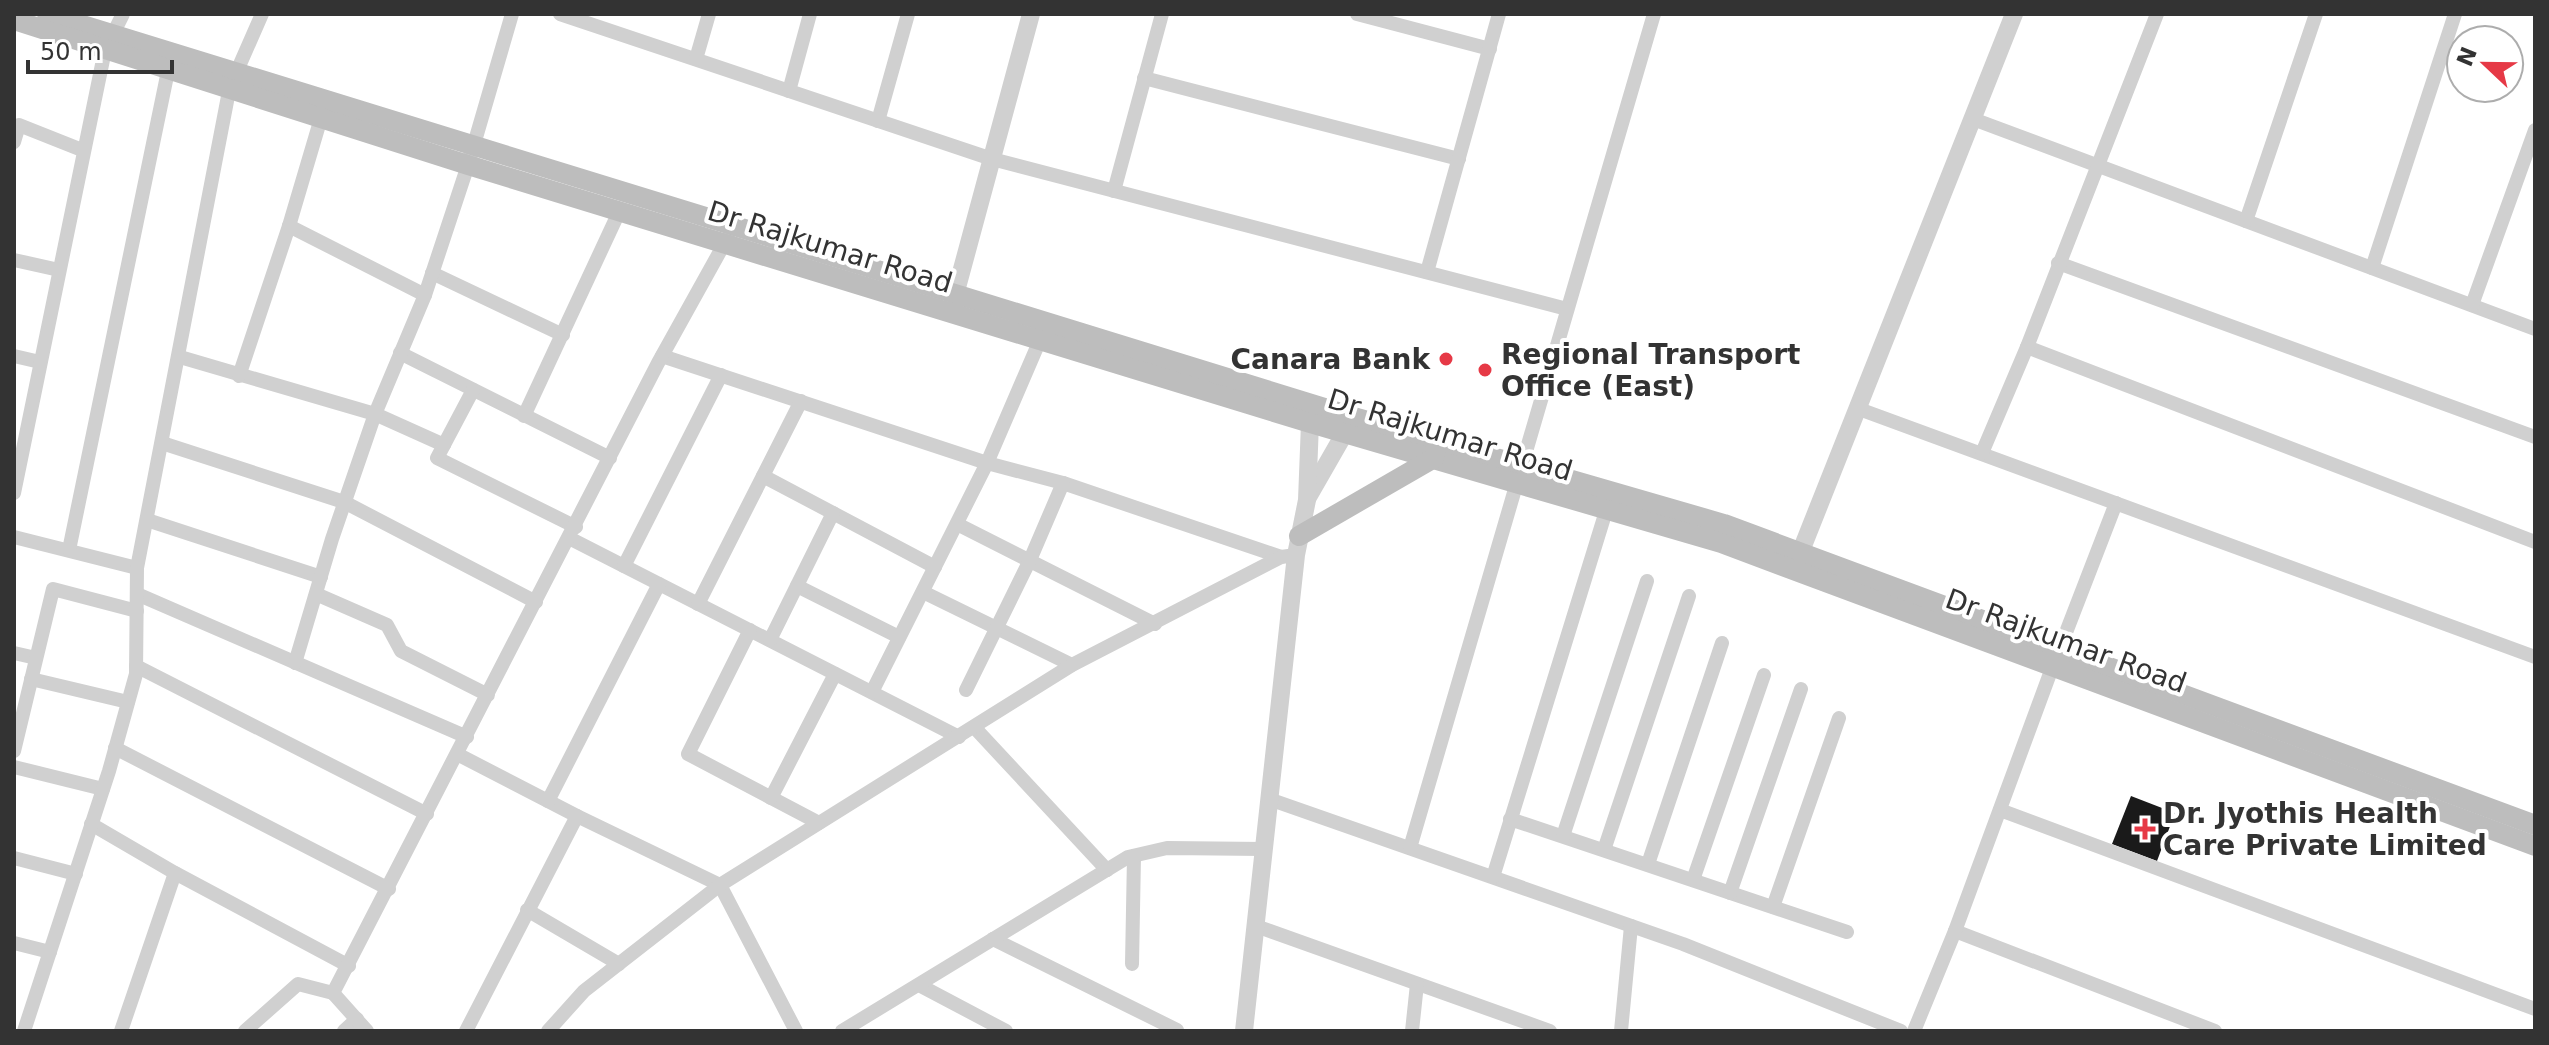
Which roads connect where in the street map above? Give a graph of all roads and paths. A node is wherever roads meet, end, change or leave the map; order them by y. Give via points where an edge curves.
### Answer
1 (47, 14) edge
2 (123, 14) edge
3 (262, 14) edge
4 (512, 14) edge
5 (560, 14) edge
6 (612, 14) edge
7 (709, 14) edge
8 (810, 14) edge
9 (908, 14) edge
10 (1031, 14) edge
11 (1162, 14) edge
12 (1358, 14) edge
13 (1499, 14) edge
14 (1654, 14) edge
15 (2014, 14) edge
16 (2157, 14) edge
17 (2316, 14) edge
18 (2455, 14) edge
19 (14, 20) edge
20 (607, 29) junction
21 (109, 42) junction
22 (1490, 49) junction
23 (696, 59) junction
24 (168, 71) junction
25 (237, 71) junction
26 (1144, 78) junction
27 (229, 91) junction
28 (789, 91) junction
29 (321, 118) junction
30 (1973, 119) junction
31 (878, 121) junction
32 (16, 124) edge
33 (2535, 130) edge
34 (14, 142) edge
35 (82, 150) junction
36 (471, 156) junction
37 (992, 159) junction
38 (1459, 159) junction
39 (2098, 166) junction
40 (1114, 191) junction
41 (619, 212) junction
42 (2246, 221) junction
43 (289, 226) junction
44 (729, 235) junction
45 (14, 260) edge
46 (2058, 263) junction
47 (2372, 268) junction
48 (59, 270) junction
49 (1427, 272) junction
50 (432, 273) junction
51 (425, 295) junction
52 (952, 303) junction
53 (2472, 305) junction
54 (1567, 309) junction
55 (2535, 329) edge
56 (563, 335) junction
57 (1040, 340) junction
58 (2027, 347) junction
59 (400, 353) junction
60 (14, 356) edge
61 (662, 356) junction
62 (180, 357) junction
63 (40, 362) junction
64 (721, 375) junction
65 (239, 376) junction
66 (473, 390) junction
67 (801, 401) junction
68 (1859, 409) junction
69 (375, 414) junction
70 (1312, 414) junction
71 (524, 416) junction
72 (1350, 425) junction
73 (2535, 437) edge
74 (162, 443) junction
75 (444, 445) junction
76 (1436, 450) junction
77 (18, 451) edge
78 (1982, 453) junction
79 (610, 458) junction
80 (987, 463) junction
81 (1520, 474) junction
82 (763, 476) junction
83 (1063, 483) junction
84 (14, 493) edge
85 (1307, 500) junction
86 (344, 502) junction
87 (2116, 503) junction
88 (1606, 511) junction
89 (833, 513) junction
90 (147, 520) junction
91 (957, 524) junction
92 (572, 532) junction
93 (14, 537) edge
94 (2535, 542) edge
95 (1292, 549) junction
96 (69, 550) junction
97 (1030, 560) junction
98 (1797, 561) junction
99 (624, 566) junction
100 (935, 567) junction
101 (137, 568) junction
102 (321, 577) junction
103 (1647, 581) dead end
104 (659, 584) junction
105 (797, 586) junction
106 (923, 592) junction
107 (137, 594) junction
108 (316, 594) junction
109 (1689, 596) dead end
110 (536, 602) junction
111 (698, 604) junction
112 (137, 611) junction
113 (1155, 624) junction
114 (998, 627) junction
115 (750, 630) junction
116 (899, 637) junction
117 (770, 640) junction
118 (1722, 643) dead end
119 (14, 653) edge
120 (2535, 657) edge
121 (36, 658) junction
122 (2056, 658) junction
123 (295, 663) junction
124 (1072, 665) junction
125 (136, 666) junction
126 (835, 674) junction
127 (1764, 675) dead end
128 (31, 679) junction
129 (1801, 689) dead end
130 (966, 690) dead end
131 (872, 692) junction
132 (488, 695) junction
133 (128, 702) junction
134 (1839, 718) dead end
135 (974, 727) junction
136 (467, 737) junction
137 (959, 737) junction
138 (115, 748) junction
139 (14, 751) edge
140 (457, 754) junction
141 (14, 767) edge
142 (103, 789) junction
143 (771, 798) junction
144 (1269, 799) junction
145 (548, 801) junction
146 (2000, 810) junction
147 (427, 814) junction
148 (577, 816) junction
149 (1510, 819) junction
150 (819, 823) junction
151 (91, 824) junction
152 (2535, 825) edge
153 (1563, 836) junction
154 (2535, 846) edge
155 (1410, 848) junction
156 (1264, 849) junction
157 (1604, 850) junction
158 (1134, 856) junction
159 (14, 858) edge
160 (1648, 864) junction
161 (1107, 870) junction
162 (175, 873) junction
163 (76, 874) junction
164 (1493, 877) junction
165 (1693, 880) junction
166 (720, 885) junction
167 (389, 889) junction
168 (1730, 893) junction
169 (1773, 907) junction
170 (527, 910) junction
171 (1256, 926) junction
172 (1631, 926) junction
173 (1955, 931) junction
174 (1847, 932) dead end
175 (993, 939) junction
176 (14, 943) edge
177 (50, 952) junction
178 (619, 964) junction
179 (1132, 964) dead end
180 (349, 966) junction
181 (1417, 984) junction
182 (919, 985) junction
183 (333, 993) junction
184 (2535, 1009) edge
185 (863, 1018) junction
186 (357, 1019) junction
187 (1528, 1027) edge
188 (471, 1029) edge
189 (1177, 1030) edge
190 (24, 1031) edge
191 (121, 1031) edge
192 (245, 1031) edge
193 (344, 1031) edge
194 (367, 1031) edge
195 (548, 1031) edge
196 (796, 1031) edge
197 (842, 1031) edge
198 (874, 1031) edge
199 (1006, 1031) edge
200 (1244, 1031) edge
201 (1412, 1031) edge
202 (1550, 1031) edge
203 (1621, 1031) edge
204 (1901, 1031) edge
205 (1914, 1031) edge
206 (2215, 1031) edge

1 - 21 main road, Dr Rajkumar Road
2 - 21 street
3 - 25 street
4 - 36 street
5 - 20 street
6 - 20 street
7 - 23 street
8 - 28 street
9 - 31 street
10 - 37 street
11 - 26 street
12 - 22 street
13 - 22 street
14 - 54 street
15 - 30 street
16 - 39 street
17 - 42 street
18 - 47 street
19 - 21 main road, Dr Rajkumar Road
20 - 23 street
21 - 24 main road, Dr Rajkumar Road
21 - 25 main road, Dr Rajkumar Road
21 - 35 street
22 - 38 street
23 - 28 street
24 - 27 main road, Dr Rajkumar Road
24 - 96 street
25 - 36 main road, Dr Rajkumar Road
26 - 38 street
26 - 40 street
27 - 29 main road, Dr Rajkumar Road
27 - 62 street
28 - 31 street
29 - 36 main road, Dr Rajkumar Road
29 - 43 street
30 - 39 street
30 - 68 street
31 - 37 street
32 - 34 street
32 - 35 street
33 - 53 street
35 - 48 street
36 - 41 main road, Dr Rajkumar Road
36 - 44 main road, Dr Rajkumar Road
36 - 50 street
37 - 40 street
37 - 52 street
38 - 49 street
39 - 42 street
39 - 46 street
40 - 49 street
41 - 44 main road, Dr Rajkumar Road
41 - 56 street
42 - 47 street
43 - 51 street
43 - 65 street
44 - 52 main road, Dr Rajkumar Road
44 - 61 street
45 - 48 street
46 - 58 street
46 - 73 street
47 - 53 street
48 - 63 street
49 - 54 street
50 - 51 street
50 - 56 street
51 - 59 street
52 - 57 main road, Dr Rajkumar Road
52 - 70 main road, Dr Rajkumar Road
53 - 55 street
54 - 81 street
56 - 71 street
57 - 70 main road, Dr Rajkumar Road
57 - 80 street
58 - 78 street
58 - 94 street
59 - 66 street
59 - 69 street
60 - 63 street
61 - 64 street
61 - 79 street
62 - 65 street
62 - 74 street
63 - 77 street
64 - 67 street
64 - 99 street
65 - 69 street
66 - 71 street
66 - 75 street
67 - 80 street
67 - 82 street
68 - 78 street
68 - 98 street
69 - 75 street
69 - 86 street
70 - 72 main road, Dr Rajkumar Road
70 - 85 street
71 - 79 street
72 - 76 main road, Dr Rajkumar Road
72 - 85 street
74 - 86 street
74 - 90 street
75 - 92 street via 437,458
76 - 81 main road, Dr Rajkumar Road
76 - 95 main road
77 - 84 street
78 - 87 street
79 - 92 street
80 - 83 street
80 - 91 street
81 - 88 main road, Dr Rajkumar Road
81 - 98 main road, Dr Rajkumar Road via 1724,524
81 - 155 street
82 - 89 street
82 - 111 street
83 - 95 street
83 - 97 street
85 - 95 street
86 - 102 street
86 - 110 street
87 - 120 street
87 - 122 street
88 - 98 main road, Dr Rajkumar Road
88 - 149 street
89 - 100 street
89 - 105 street
90 - 101 street
90 - 102 street
91 - 97 street
91 - 100 street
92 - 99 street
92 - 110 street
93 - 96 street
95 - 113 street
95 - 144 street
96 - 101 street
97 - 113 street
97 - 114 street
98 - 122 main road, Dr Rajkumar Road
99 - 104 street
100 - 106 street
101 - 107 street
102 - 108 street
103 - 153 street
104 - 111 street
104 - 145 street
105 - 116 street
105 - 117 street
106 - 114 street
106 - 116 street
107 - 112 street
107 - 123 street
108 - 123 street
108 - 132 street via 387,625 401,651
109 - 157 street
110 - 132 street
111 - 115 street
112 - 121 street via 53,589
112 - 125 street
113 - 124 street
114 - 124 street
114 - 130 street
115 - 117 street
115 - 143 street via 688,754
116 - 131 street
117 - 126 street
118 - 160 street
119 - 121 street
121 - 128 street
122 - 146 street
122 - 152 main road, Dr Rajkumar Road
122 - 154 main road, Dr Rajkumar Road
123 - 136 street
124 - 135 street
125 - 133 street
125 - 147 street
126 - 131 street
126 - 143 street
127 - 165 street
128 - 133 street
128 - 139 street
129 - 168 street
131 - 137 street
132 - 136 street
133 - 138 street
134 - 169 street
135 - 137 street
135 - 161 street
136 - 140 street
137 - 150 street
138 - 142 street
138 - 167 street
140 - 145 street
140 - 147 street
141 - 142 street
142 - 151 street
143 - 150 street
144 - 155 street
144 - 156 street
145 - 148 street
146 - 173 street
146 - 184 street
147 - 167 street
148 - 166 street
148 - 170 street
149 - 153 street
149 - 164 street
150 - 166 street
151 - 162 street
151 - 163 street
153 - 157 street
155 - 164 street
156 - 158 street via 1167,848
156 - 171 street
157 - 160 street
158 - 161 street
158 - 179 street
159 - 163 street
160 - 165 street
161 - 175 street
162 - 180 street
162 - 191 street
163 - 177 street
164 - 172 street
165 - 168 street
166 - 178 street
166 - 196 street
167 - 180 street
168 - 169 street
169 - 174 street
170 - 178 street
170 - 188 street
171 - 181 street
171 - 200 street
172 - 203 street
172 - 204 street
173 - 205 street
173 - 206 street
175 - 182 street
175 - 189 street
176 - 177 street
177 - 190 street
178 - 195 street via 584,991
180 - 183 street
181 - 187 street
181 - 201 street
182 - 185 street
182 - 199 street
183 - 186 street
183 - 192 street via 298,984
185 - 197 street
185 - 198 street
186 - 193 street
186 - 194 street
187 - 202 street

